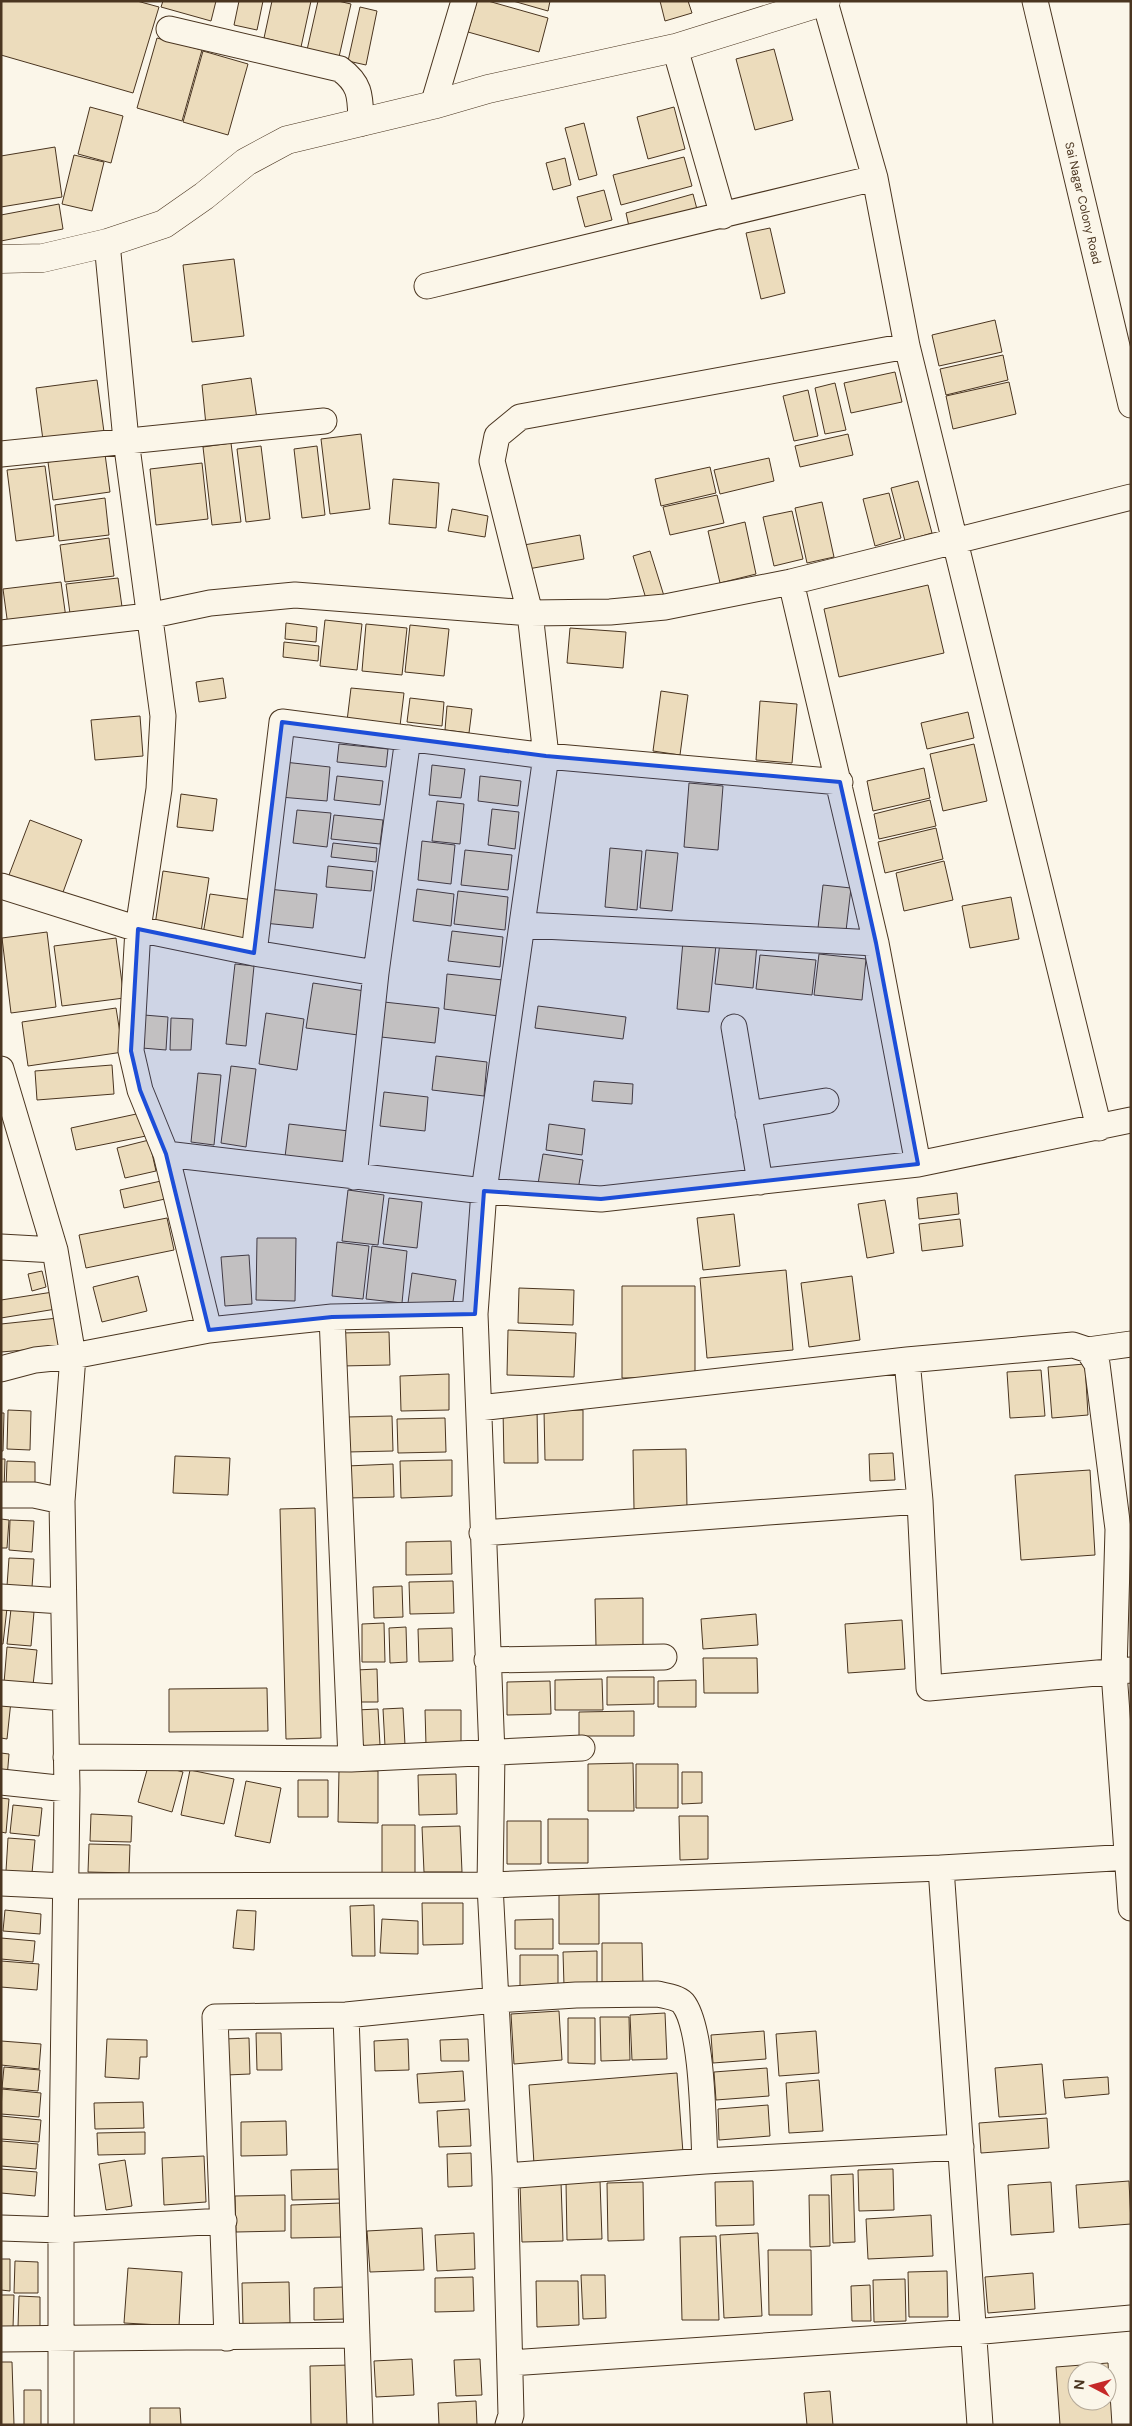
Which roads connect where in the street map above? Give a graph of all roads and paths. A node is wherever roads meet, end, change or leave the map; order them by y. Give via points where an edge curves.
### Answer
1 (464, 1) edge
2 (825, 1) edge
3 (1035, 1) edge
4 (169, 28) dead end
5 (675, 48) junction
6 (433, 105) junction
7 (362, 123) junction
8 (875, 178) junction
9 (723, 216) junction
10 (107, 244) junction
11 (1, 259) edge
12 (426, 286) dead end
13 (907, 346) junction
14 (1131, 405) edge
15 (324, 422) dead end
16 (126, 440) junction
17 (1, 454) edge
18 (1131, 497) edge
19 (955, 540) junction
20 (791, 582) junction
21 (530, 613) junction
22 (148, 616) junction
23 (1, 633) edge
24 (408, 738) junction
25 (546, 756) junction
26 (840, 782) junction
27 (1, 886) edge
28 (523, 925) junction
29 (138, 929) junction
30 (876, 943) junction
31 (254, 953) junction
32 (376, 973) junction
33 (734, 1027) dead end
34 (2, 1075) edge
35 (826, 1101) dead end
36 (748, 1114) junction
37 (1131, 1120) edge
38 (1099, 1128) junction
39 (166, 1154) junction
40 (918, 1164) junction
41 (354, 1177) junction
42 (760, 1182) junction
43 (484, 1191) junction
44 (1, 1247) edge
45 (55, 1250) junction
46 (474, 1314) junction
47 (332, 1317) junction
48 (209, 1330) junction
49 (1131, 1344) edge
50 (1088, 1350) junction
51 (73, 1356) junction
52 (1, 1357) edge
53 (35, 1360) junction
54 (907, 1360) junction
55 (1, 1369) edge
56 (479, 1408) junction
57 (1, 1496) edge
58 (62, 1501) junction
59 (920, 1501) junction
60 (1124, 1528) edge
61 (482, 1533) junction
62 (1, 1597) edge
63 (62, 1601) junction
64 (664, 1657) dead end
65 (487, 1660) junction
66 (1122, 1671) edge
67 (1, 1693) edge
68 (64, 1698) junction
69 (582, 1748) dead end
70 (492, 1754) junction
71 (66, 1757) junction
72 (351, 1759) junction
73 (1, 1782) edge
74 (67, 1789) junction
75 (1129, 1857) edge
76 (941, 1868) junction
77 (1, 1883) edge
78 (490, 1885) junction
79 (66, 1886) junction
80 (1131, 1908) edge
81 (495, 2000) junction
82 (346, 2015) junction
83 (961, 2147) junction
84 (706, 2161) junction
85 (505, 2176) junction
86 (224, 2222) junction
87 (1, 2228) edge
88 (61, 2230) junction
89 (1131, 2318) edge
90 (973, 2332) junction
91 (357, 2335) junction
92 (228, 2338) junction
93 (1, 2339) edge
94 (62, 2340) junction
95 (510, 2363) junction
96 (61, 2425) edge
97 (360, 2425) edge
98 (508, 2425) edge
99 (980, 2425) edge

1 - 6 street
2 - 5 street
2 - 8 street
3 - 14 street, Sai Nagar Colony Road
4 - 7 street via 340,69 352,79 359,93
5 - 6 street via 488,89
5 - 9 street
6 - 7 street
7 - 10 street via 287,140 246,162 164,224
8 - 9 street
8 - 13 street
9 - 12 street
10 - 11 street via 43,258
10 - 16 street
13 - 19 street
13 - 21 street via 520,418 497,436 492,461
15 - 16 street
16 - 17 street
16 - 22 street
18 - 19 street
19 - 20 street
19 - 38 street
20 - 21 street via 665,606 610,612
20 - 26 street
21 - 22 street via 295,595 210,603
21 - 25 street
22 - 23 street
22 - 29 street via 163,716 159,789
24 - 25 street
24 - 31 street via 282,722
24 - 32 street
25 - 26 street
25 - 28 street
26 - 30 street
27 - 29 street
28 - 30 street
28 - 43 street
29 - 31 street
29 - 39 street via 131,1051 140,1090
30 - 40 street
31 - 32 street
32 - 41 street
33 - 36 street
34 - 45 street
35 - 36 street
36 - 42 street
37 - 38 street
38 - 40 street
39 - 41 street
39 - 48 street
40 - 42 street
41 - 43 street
42 - 43 street via 601,1199
43 - 46 street
44 - 45 street
45 - 51 street
46 - 47 street
46 - 56 street
47 - 48 street
47 - 72 street
48 - 51 street
49 - 50 street
50 - 54 street via 1073,1346
50 - 60 street via 1097,1364
51 - 53 street
51 - 58 street
52 - 53 street
53 - 55 street
54 - 56 street
54 - 59 street
56 - 61 street
57 - 58 street via 34,1495
58 - 63 street
59 - 61 street
59 - 66 street via 929,1688
60 - 66 street
61 - 65 street
62 - 63 street
63 - 68 street
64 - 65 street
65 - 70 street
66 - 75 street
67 - 68 street
68 - 71 street
69 - 70 street
70 - 72 street
70 - 78 street
71 - 72 street
71 - 74 street
73 - 74 street
74 - 79 street
75 - 76 street
75 - 80 street
76 - 78 street
76 - 83 street
77 - 79 street
78 - 79 street
78 - 81 street
79 - 88 street
81 - 82 street
81 - 84 street via 658,1994 681,2001 696,2034
81 - 85 street
82 - 86 street via 215,2017
82 - 91 street
83 - 84 street
83 - 90 street
84 - 85 street
85 - 95 street
86 - 88 street
86 - 92 street
87 - 88 street
88 - 94 street
89 - 90 street
90 - 95 street
90 - 99 street
91 - 92 street
91 - 97 street
92 - 94 street
93 - 94 street
94 - 96 street
95 - 98 street via 511,2415

